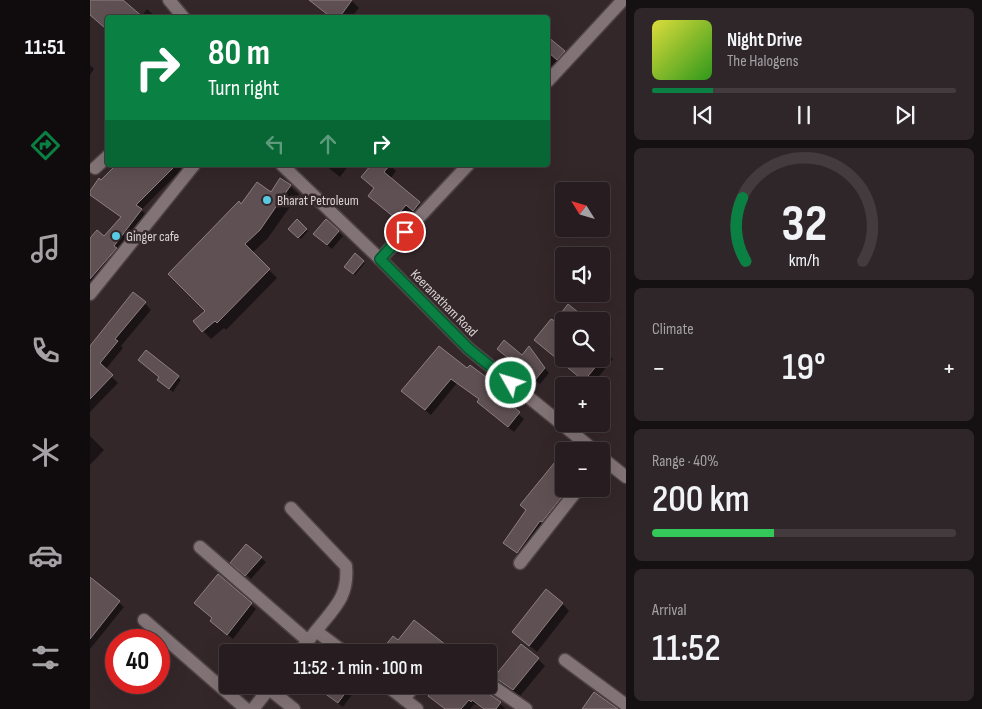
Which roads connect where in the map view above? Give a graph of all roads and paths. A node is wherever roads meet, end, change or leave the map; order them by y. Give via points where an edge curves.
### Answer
1 (168, 0) edge
2 (623, 0) edge
3 (181, 15) edge
4 (550, 79) edge
5 (105, 159) edge
6 (192, 167) edge
7 (284, 167) edge
8 (466, 167) edge
9 (95, 168) dead end
10 (380, 259) junction
11 (90, 294) edge
12 (583, 442) edge
13 (610, 464) edge
14 (626, 477) edge
15 (572, 497) edge
16 (291, 508) dead end
17 (200, 547) dead end
18 (520, 563) dead end
19 (144, 620) dead end
20 (312, 636) junction
21 (306, 644) edge
22 (328, 644) edge
23 (565, 660) dead end
24 (497, 689) edge
25 (265, 694) edge
26 (278, 694) edge
27 (398, 694) edge
28 (408, 694) edge
29 (404, 699) junction
30 (626, 705) edge
31 (246, 709) edge
32 (253, 709) edge
33 (294, 709) edge
34 (417, 709) edge
35 (526, 709) edge

1 - 3 street
2 - 4 street
5 - 9 street
6 - 11 street
7 - 10 street, Keeranatham Road
8 - 10 street
10 - 12 street, Keeranatham Road via 469,349
13 - 14 street, Keeranatham Road
15 - 18 street
16 - 20 street via 346,566 347,586 343,596
17 - 20 street
19 - 31 street
20 - 21 street
20 - 22 street
23 - 30 street
24 - 35 street
25 - 32 street
26 - 33 street
27 - 29 street
28 - 29 street
29 - 34 street

